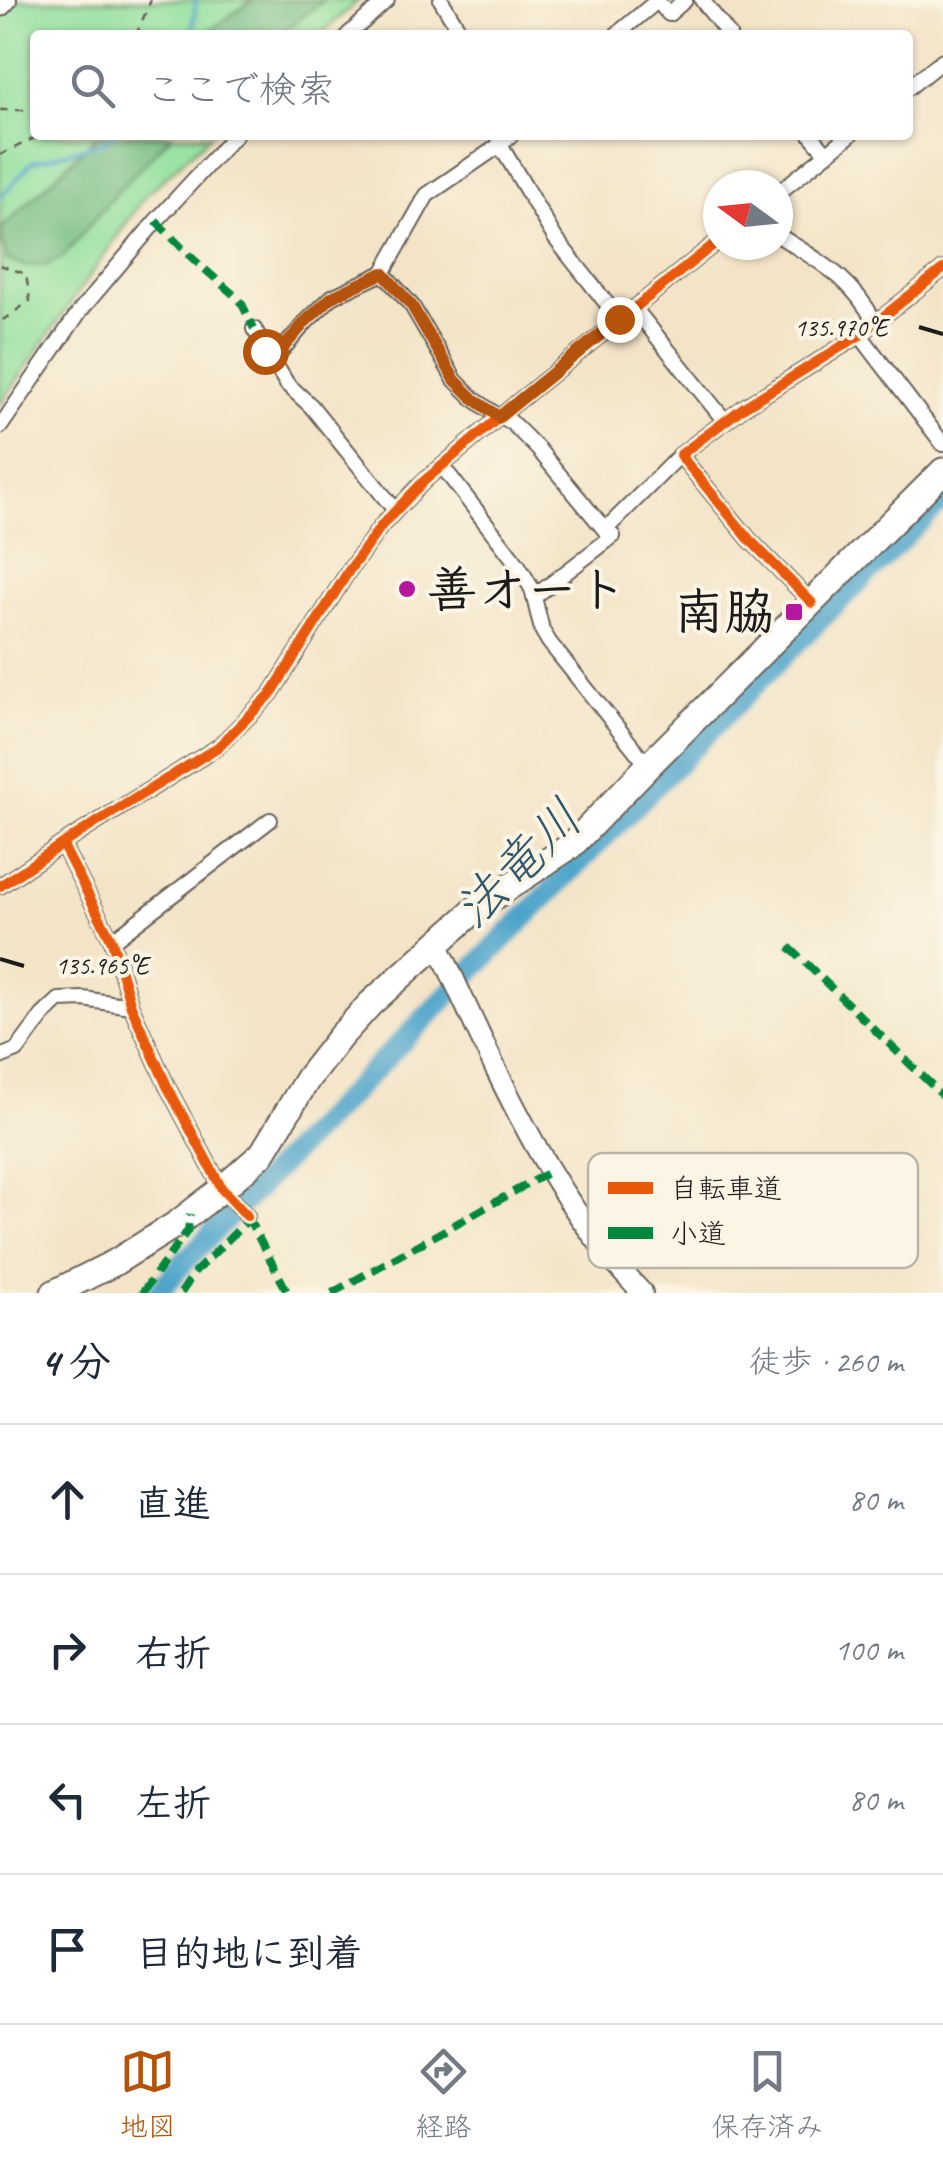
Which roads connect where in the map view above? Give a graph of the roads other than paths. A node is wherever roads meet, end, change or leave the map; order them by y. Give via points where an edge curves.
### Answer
1 (6, 0) edge
2 (387, 0) edge
3 (441, 0) edge
4 (657, 0) edge
5 (685, 0) edge
6 (702, 0) edge
7 (0, 6) edge
8 (354, 30) edge
9 (459, 30) edge
10 (622, 30) edge
11 (726, 30) edge
12 (943, 60) edge
13 (913, 84) edge
14 (230, 140) edge
15 (500, 140) edge
16 (504, 140) edge
17 (815, 140) edge
18 (844, 140) edge
19 (827, 154) junction
20 (793, 180) edge
21 (793, 244) edge
22 (703, 253) edge
23 (943, 269) edge
24 (383, 273) junction
25 (634, 308) junction
26 (619, 319) junction
27 (875, 322) junction
28 (254, 329) dead end
29 (860, 336) junction
30 (272, 361) junction
31 (499, 417) junction
32 (725, 420) junction
33 (0, 427) edge
34 (943, 444) edge
35 (680, 455) junction
36 (442, 466) junction
37 (943, 471) edge
38 (396, 510) junction
39 (605, 530) junction
40 (534, 596) junction
41 (812, 603) junction
42 (648, 766) junction
43 (270, 820) dead end
44 (62, 844) junction
45 (0, 886) edge
46 (112, 941) junction
47 (437, 943) junction
48 (131, 1006) junction
49 (0, 1057) edge
50 (223, 1192) junction
51 (247, 1216) dead end
52 (588, 1227) edge
53 (621, 1268) edge
54 (54, 1293) edge
55 (642, 1293) edge

1 - 7 street
2 - 8 street
3 - 9 street
4 - 5 street via 669,14
4 - 10 street
6 - 11 street
12 - 13 street
14 - 33 street via 80,311
15 - 24 street via 427,195
16 - 26 street via 555,238
17 - 19 street
18 - 19 street
19 - 20 street
21 - 27 street via 843,277
22 - 25 street
23 - 27 street
24 - 30 street via 332,297
24 - 31 street via 412,306 455,380
25 - 26 street
25 - 32 street
26 - 31 street
27 - 29 street
28 - 30 street
29 - 32 street
29 - 34 street
30 - 38 street
31 - 36 street
31 - 39 street via 538,449
32 - 35 street
35 - 39 street
35 - 41 street via 748,539
36 - 38 street
36 - 40 street
37 - 41 highway
38 - 44 street via 271,694 218,746
39 - 40 street via 613,536
40 - 42 street via 549,642
41 - 42 highway
42 - 47 highway via 572,845
43 - 46 street
44 - 45 street
44 - 46 street
46 - 48 street
47 - 50 highway via 340,1037 262,1154
47 - 52 street via 496,1071
48 - 49 street via 59,1000 17,1050
48 - 50 street
50 - 51 street
50 - 54 highway via 114,1263
53 - 55 street

